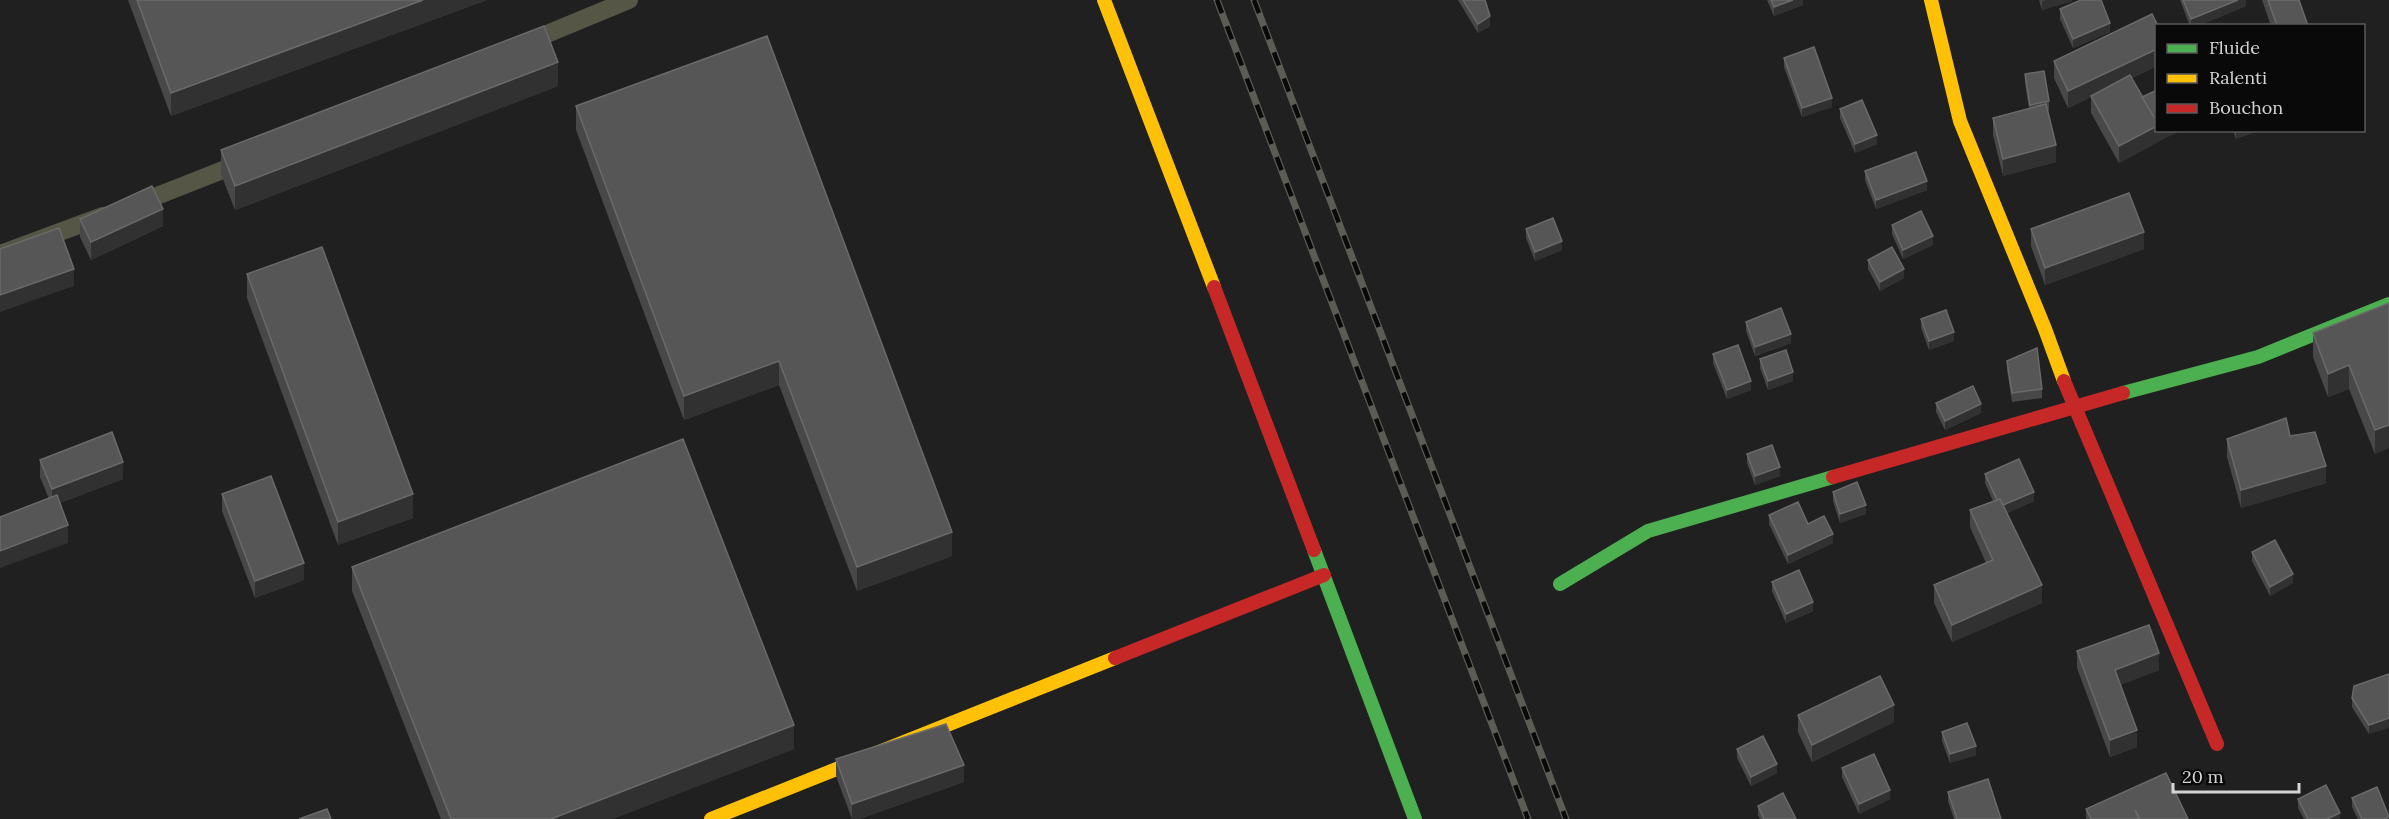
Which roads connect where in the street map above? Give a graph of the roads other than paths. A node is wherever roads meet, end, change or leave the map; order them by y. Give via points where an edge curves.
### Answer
1 (629, 0) edge
2 (1104, 0) edge
3 (1930, 0) edge
4 (508, 51) edge
5 (255, 157) edge
6 (0, 254) edge
7 (2389, 304) edge
8 (2073, 406) junction
9 (1324, 575) junction
10 (1560, 584) dead end
11 (2217, 744) dead end
12 (711, 819) edge
13 (1415, 819) edge

1 - 4 lane
2 - 9 street
3 - 8 street via 1960,121
5 - 6 lane
7 - 8 street via 2258,357
8 - 10 street via 1648,531
8 - 11 street
9 - 12 street
9 - 13 street

